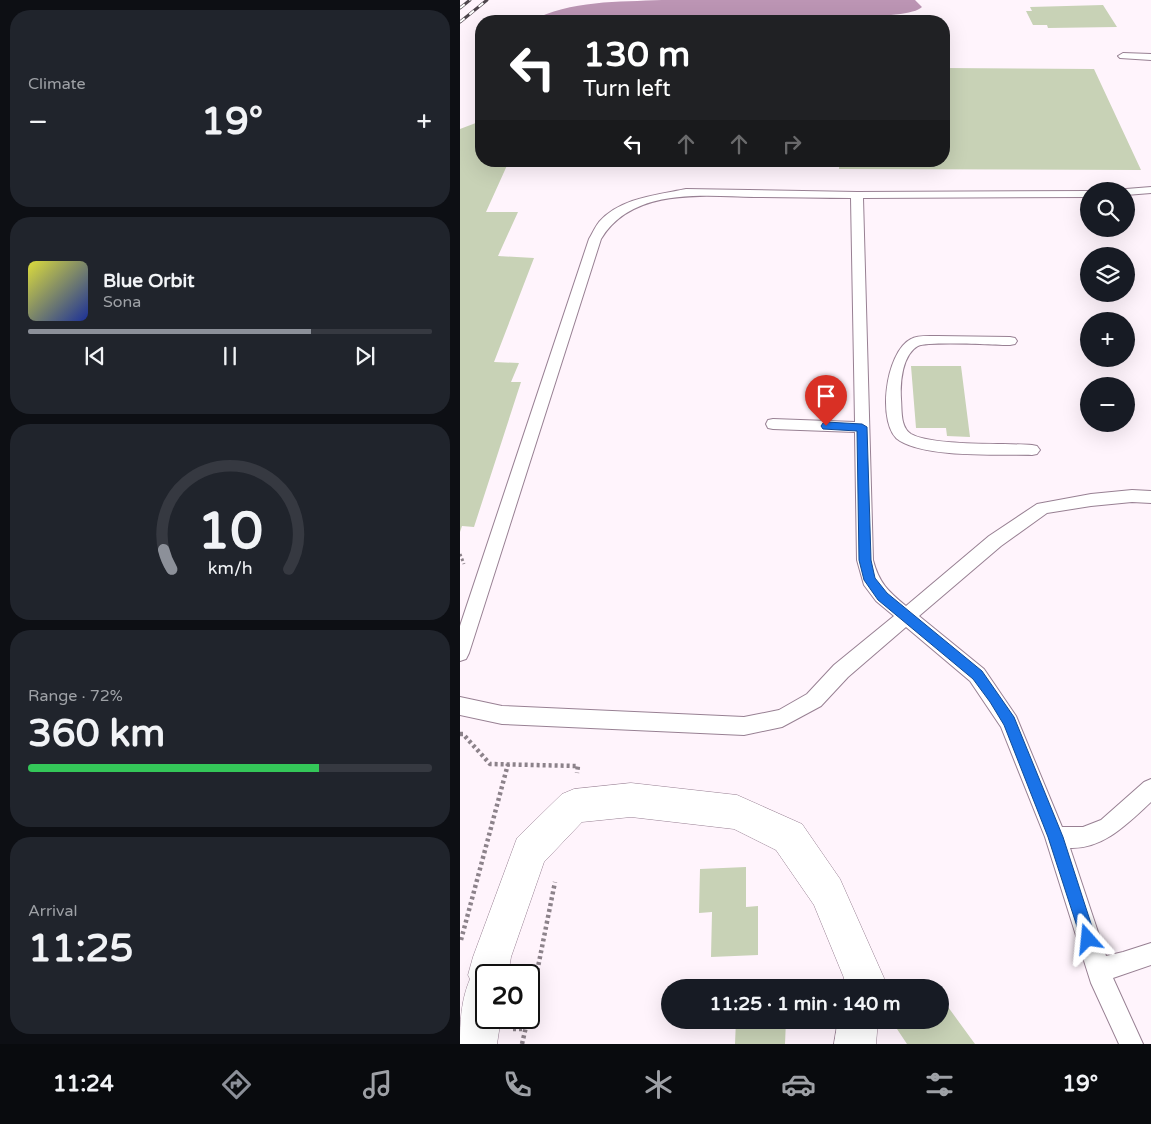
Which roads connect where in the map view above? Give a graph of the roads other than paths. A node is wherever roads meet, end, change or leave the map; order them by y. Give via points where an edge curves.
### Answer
1 (1123, 56) dead end
2 (1151, 57) edge
3 (1151, 190) edge
4 (1135, 191) edge
5 (1080, 194) edge
6 (857, 195) junction
7 (938, 340) joint
8 (1010, 340) dead end
9 (773, 424) dead end
10 (862, 427) junction
11 (1032, 450) dead end
12 (1151, 497) edge
13 (906, 617) junction
14 (460, 653) edge
15 (460, 706) edge
16 (1151, 789) edge
17 (1056, 837) junction
18 (1151, 954) edge
19 (490, 964) edge
20 (1098, 969) junction
21 (864, 979) edge
22 (479, 1029) edge
23 (856, 1029) edge
24 (476, 1044) edge
25 (854, 1044) edge
26 (1131, 1044) edge

1 - 2 lane
3 - 4 lane
5 - 6 lane
6 - 10 lane
6 - 14 lane via 686,192 640,202 604,224 595,239
7 - 8 lane
7 - 11 lane via 915,342 905,350 898,364 893,386 896,426 904,436 916,443 941,448
9 - 10 lane
10 - 13 lane via 867,570 882,596
12 - 13 lane via 1116,498 1044,508 995,541
13 - 15 lane via 841,671 814,700 782,718 744,726 502,715
13 - 17 lane via 977,675 994,698 1009,722
16 - 17 lane via 1108,827 1083,838
17 - 20 lane
18 - 20 lane
19 - 21 street via 530,851 574,806 631,800 737,812 789,837 828,892
20 - 26 lane
22 - 24 street
23 - 25 street

